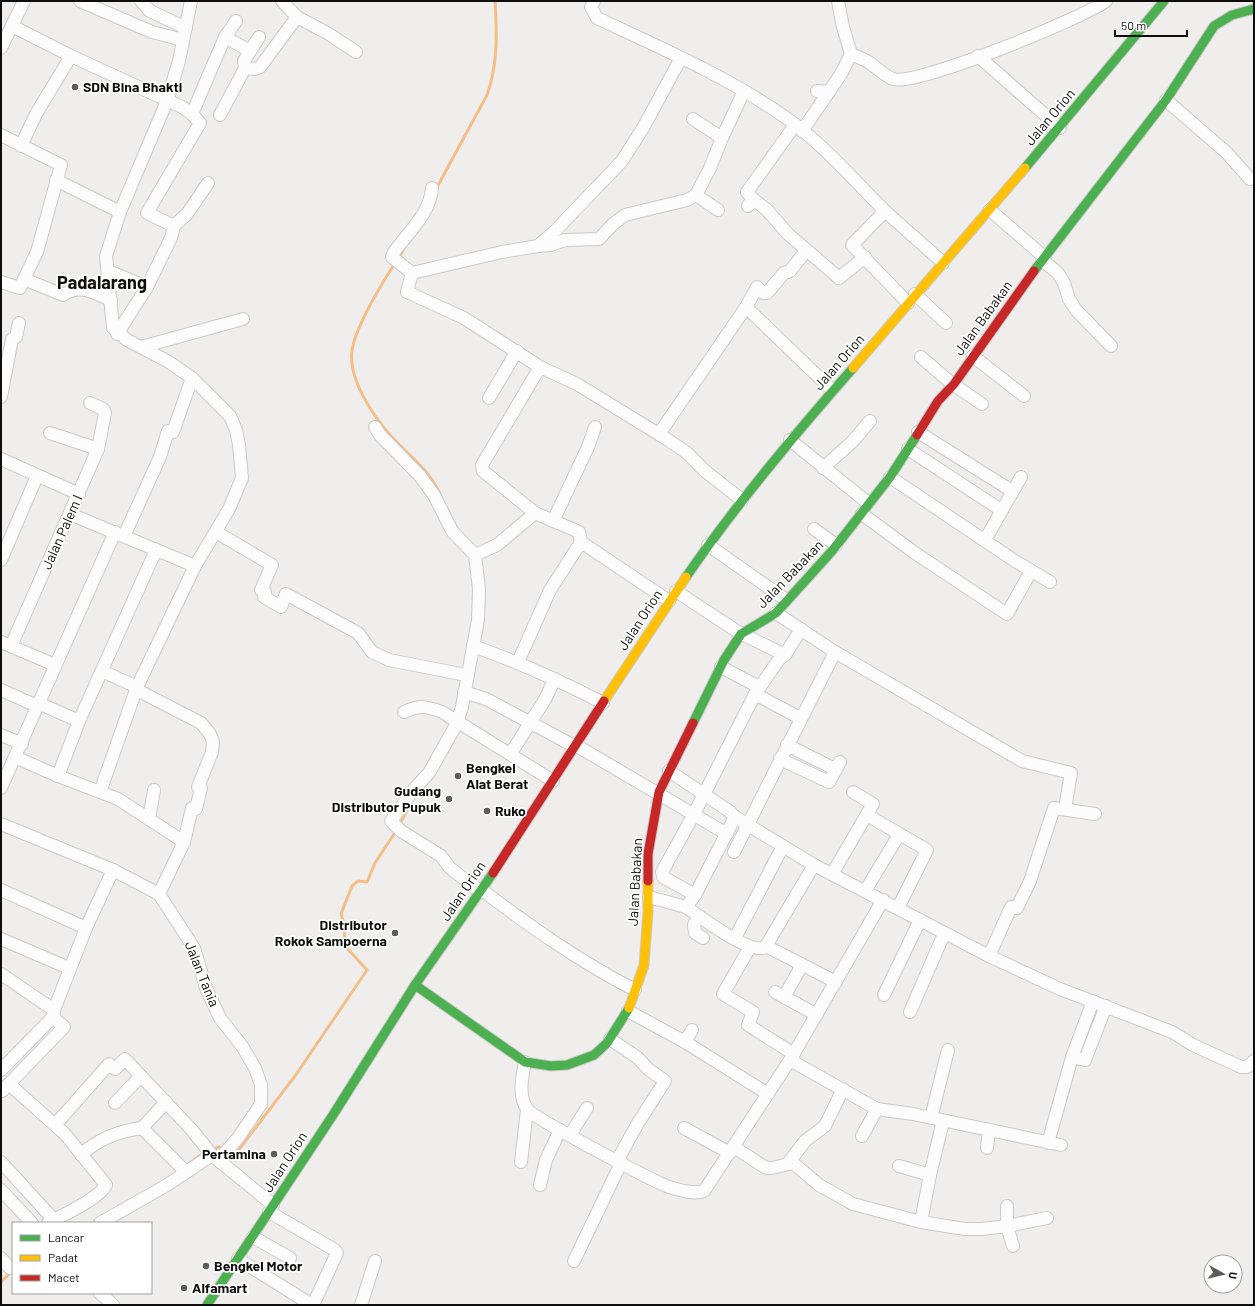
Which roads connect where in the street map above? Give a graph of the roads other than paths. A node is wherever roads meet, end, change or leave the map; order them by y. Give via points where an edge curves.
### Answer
1 (24, 1) edge
2 (80, 1) edge
3 (141, 1) edge
4 (191, 1) edge
5 (282, 1) edge
6 (838, 1) edge
7 (1106, 1) edge
8 (1164, 1) edge
9 (593, 4) edge
10 (1254, 9) edge
11 (297, 17) junction
12 (236, 21) dead end
13 (12, 26) junction
14 (186, 28) junction
15 (225, 37) junction
16 (259, 37) dead end
17 (183, 40) junction
18 (1, 48) edge
19 (250, 51) junction
20 (356, 52) dead end
21 (851, 54) junction
22 (71, 56) junction
23 (978, 56) junction
24 (681, 58) junction
25 (245, 68) junction
26 (744, 91) junction
27 (817, 91) dead end
28 (829, 92) junction
29 (1166, 100) junction
30 (167, 101) junction
31 (192, 114) junction
32 (220, 115) dead end
33 (693, 119) dead end
34 (798, 128) junction
35 (1060, 128) junction
36 (1, 136) edge
37 (722, 138) junction
38 (21, 146) junction
39 (1250, 179) dead end
40 (56, 180) junction
41 (208, 183) dead end
42 (432, 188) dead end
43 (696, 195) junction
44 (718, 210) dead end
45 (990, 210) junction
46 (885, 211) junction
47 (120, 212) junction
48 (174, 226) junction
49 (538, 246) junction
50 (806, 250) junction
51 (865, 257) junction
52 (1043, 258) junction
53 (943, 263) junction
54 (108, 271) junction
55 (412, 273) junction
56 (24, 279) junction
57 (1, 282) edge
58 (147, 287) junction
59 (911, 299) junction
60 (110, 300) junction
61 (746, 308) junction
62 (243, 319) dead end
63 (19, 323) dead end
64 (946, 324) dead end
65 (117, 334) junction
66 (7, 338) edge
67 (1111, 346) dead end
68 (141, 347) junction
69 (517, 351) junction
70 (973, 356) junction
71 (921, 357) dead end
72 (540, 367) junction
73 (192, 378) junction
74 (954, 384) junction
75 (832, 390) junction
76 (1024, 396) dead end
77 (1, 397) edge
78 (489, 398) dead end
79 (90, 403) dead end
80 (982, 404) dead end
81 (870, 421) dead end
82 (375, 427) dead end
83 (595, 427) dead end
84 (918, 432) junction
85 (50, 433) dead end
86 (659, 434) junction
87 (790, 440) junction
88 (98, 449) junction
89 (908, 449) junction
90 (1, 459) edge
91 (823, 468) junction
92 (37, 476) junction
93 (890, 477) junction
94 (1021, 477) dead end
95 (1012, 491) junction
96 (79, 494) junction
97 (742, 500) junction
98 (866, 505) junction
99 (1001, 510) junction
100 (535, 513) junction
101 (70, 514) junction
102 (553, 521) junction
103 (814, 529) dead end
104 (216, 532) junction
105 (120, 534) junction
106 (986, 540) junction
107 (582, 542) junction
108 (835, 544) junction
109 (708, 546) junction
110 (156, 550) junction
111 (477, 554) junction
112 (1, 560) edge
113 (195, 566) junction
114 (1031, 570) junction
115 (1050, 582) dead end
116 (676, 591) junction
117 (785, 599) junction
118 (669, 601) junction
119 (776, 613) junction
120 (801, 629) junction
121 (737, 632) junction
122 (6, 644) edge
123 (475, 647) junction
124 (835, 652) junction
125 (785, 655) junction
126 (518, 662) junction
127 (55, 666) junction
128 (721, 667) junction
129 (102, 671) junction
130 (466, 675) junction
131 (555, 678) junction
132 (137, 687) junction
133 (1, 690) edge
134 (757, 690) junction
135 (467, 692) junction
136 (603, 703) junction
137 (37, 705) junction
138 (404, 712) dead end
139 (800, 718) junction
140 (79, 721) junction
141 (460, 722) junction
142 (530, 722) junction
143 (1, 735) edge
144 (22, 744) junction
145 (787, 745) junction
146 (576, 746) junction
147 (510, 753) junction
148 (15, 757) junction
149 (780, 759) junction
150 (669, 771) junction
151 (58, 776) junction
152 (553, 781) junction
153 (1, 788) edge
154 (154, 790) dead end
155 (100, 792) junction
156 (658, 792) junction
157 (853, 792) dead end
158 (705, 794) junction
159 (1065, 809) junction
160 (694, 814) junction
161 (1095, 814) dead end
162 (867, 815) junction
163 (735, 817) junction
164 (149, 818) junction
165 (1, 824) edge
166 (748, 824) junction
167 (727, 834) junction
168 (897, 838) dead end
169 (184, 842) junction
170 (783, 846) junction
171 (734, 852) dead end
172 (814, 865) junction
173 (113, 870) junction
174 (832, 874) junction
175 (1, 890) edge
176 (481, 891) junction
177 (865, 891) junction
178 (159, 894) junction
179 (695, 895) junction
180 (648, 897) junction
181 (883, 900) junction
182 (686, 907) junction
183 (898, 908) junction
184 (699, 916) junction
185 (920, 920) junction
186 (86, 928) junction
187 (944, 934) junction
188 (1, 938) edge
189 (703, 938) dead end
190 (735, 938) junction
191 (766, 946) junction
192 (750, 947) junction
193 (989, 956) junction
194 (802, 965) junction
195 (69, 968) junction
196 (1, 974) edge
197 (836, 982) junction
198 (415, 985) junction
199 (635, 990) junction
200 (884, 995) dead end
201 (1093, 1001) junction
202 (1106, 1006) junction
203 (628, 1011) junction
204 (910, 1012) dead end
205 (54, 1013) junction
206 (817, 1015) junction
207 (692, 1030) dead end
208 (610, 1039) junction
209 (685, 1042) junction
210 (948, 1050) dead end
211 (1072, 1056) junction
212 (792, 1057) junction
213 (1254, 1060) edge
214 (525, 1062) junction
215 (1, 1070) edge
216 (141, 1076) junction
217 (5, 1087) edge
218 (843, 1089) junction
219 (768, 1094) junction
220 (166, 1102) junction
221 (115, 1103) dead end
222 (588, 1108) dead end
223 (877, 1109) junction
224 (528, 1110) junction
225 (931, 1118) junction
226 (944, 1121) junction
227 (55, 1125) junction
228 (142, 1128) junction
229 (684, 1128) dead end
230 (989, 1130) junction
231 (565, 1133) junction
232 (862, 1136) dead end
233 (1048, 1143) junction
234 (1061, 1145) dead end
235 (987, 1148) dead end
236 (732, 1150) junction
237 (82, 1155) junction
238 (214, 1155) junction
239 (521, 1162) dead end
240 (619, 1162) junction
241 (789, 1162) junction
242 (2, 1165) edge
243 (899, 1166) dead end
244 (183, 1169) junction
245 (930, 1175) junction
246 (540, 1185) dead end
247 (1, 1190) edge
248 (1007, 1206) dead end
249 (271, 1209) junction
250 (1047, 1218) dead end
251 (51, 1221) edge
252 (31, 1222) edge
253 (102, 1222) edge
254 (921, 1222) junction
255 (1007, 1226) junction
256 (252, 1237) junction
257 (1013, 1246) dead end
258 (1, 1258) edge
259 (290, 1258) dead end
260 (238, 1259) junction
261 (375, 1261) dead end
262 (574, 1261) dead end
263 (10, 1268) dead end
264 (101, 1294) edge
265 (113, 1305) edge
266 (207, 1305) edge
267 (312, 1305) edge
268 (361, 1305) edge

1 - 13 street
2 - 17 street via 152,32
3 - 14 street via 150,11
4 - 14 street
5 - 11 street
6 - 21 street via 842,27
7 - 23 street via 1048,30
8 - 35 main road, Jalan Orion
9 - 24 street via 597,18
10 - 29 main road, Jalan Babakan via 1232,15 1214,26
11 - 20 street
11 - 25 street via 260,67
12 - 15 street
13 - 18 street
13 - 22 street
14 - 17 street
15 - 19 street
15 - 31 street
16 - 19 street
17 - 30 street
19 - 25 street via 244,61
21 - 23 street via 869,62 893,79 904,80
21 - 28 street via 842,74
22 - 30 street
22 - 38 street via 36,114
23 - 35 street
24 - 26 street
24 - 49 street via 644,128 622,160 555,232
25 - 32 street
26 - 34 street
26 - 37 street
27 - 28 street
28 - 34 street
29 - 39 street via 1223,150
29 - 52 main road, Jalan Babakan
30 - 31 street
30 - 47 street
31 - 48 street via 200,123 147,213
33 - 37 street
34 - 46 street via 841,166
34 - 50 street via 747,192 750,202 767,210
35 - 45 main road, Jalan Orion
36 - 38 street
37 - 43 street
38 - 40 street via 61,165
40 - 47 street
40 - 56 street via 38,252
41 - 48 street via 187,214
42 - 55 street via 426,209 394,252 396,260
43 - 44 street
43 - 49 street via 687,200 625,216 599,239 565,240
45 - 52 street
45 - 53 main road, Jalan Orion
46 - 51 street via 852,245
46 - 53 street
47 - 54 street via 106,256
48 - 58 street via 171,238
49 - 55 street
50 - 51 street via 839,278
50 - 61 street via 790,271 784,273 767,293 763,293 757,287
51 - 59 street
52 - 67 street via 1064,282 1076,310
52 - 70 main road, Jalan Babakan
53 - 59 main road, Jalan Orion
54 - 58 street
54 - 60 street
55 - 69 street via 407,292 464,318
56 - 57 street via 20,288
56 - 60 street via 63,295 71,289 79,288
58 - 65 street
59 - 64 street
59 - 75 main road, Jalan Orion
60 - 65 street via 113,328
61 - 75 street
61 - 86 street
62 - 68 street
63 - 66 street via 16,337
65 - 68 street
66 - 77 street
68 - 73 street
69 - 72 street
69 - 78 street
70 - 74 main road, Jalan Babakan
70 - 76 street
71 - 74 street
72 - 86 street via 578,384
72 - 100 street via 482,464 486,474
73 - 104 street via 230,416 239,444 242,468 240,483
73 - 105 street via 173,432 168,431 160,457
74 - 80 street
74 - 84 main road, Jalan Babakan via 938,401
75 - 87 main road, Jalan Orion
79 - 88 street, Jalan Palem I via 104,409
81 - 91 street via 852,442
82 - 111 street via 420,476 434,495 452,531
83 - 102 street
84 - 89 main road, Jalan Babakan
84 - 95 street
85 - 88 street
86 - 97 street via 686,452 705,471
87 - 91 street
87 - 97 main road, Jalan Orion
88 - 96 street, Jalan Palem I
89 - 93 main road, Jalan Babakan
89 - 99 street
90 - 92 street
91 - 98 street
92 - 96 street
92 - 112 street
93 - 98 main road, Jalan Babakan
93 - 106 street
94 - 95 street
95 - 99 street
96 - 101 street, Jalan Palem I
97 - 109 main road, Jalan Orion
98 - 108 main road, Jalan Babakan
98 - 114 street via 915,553 1007,614
99 - 106 street
100 - 102 street
100 - 111 street via 497,545
101 - 105 street
101 - 122 street, Jalan Palem I
102 - 107 street via 579,532
103 - 108 street
104 - 113 street
104 - 130 street via 272,565 261,590 265,592 264,597 271,602 281,607 286,594 358,633 377,655 389,660
105 - 110 street
105 - 127 street
106 - 114 street
107 - 118 street
107 - 126 street via 550,590
108 - 117 main road, Jalan Babakan
109 - 116 main road, Jalan Orion
109 - 117 street
110 - 113 street
110 - 129 street
111 - 123 street via 479,589
113 - 132 street
114 - 115 street
116 - 118 main road, Jalan Orion
116 - 121 street
117 - 119 main road, Jalan Babakan
118 - 136 main road, Jalan Orion
119 - 120 street
119 - 121 main road, Jalan Babakan
120 - 124 street
120 - 125 street
121 - 125 street
121 - 128 main road, Jalan Babakan
122 - 127 street
123 - 126 street
123 - 130 street
124 - 139 street
124 - 159 street via 1022,761 1071,773
125 - 134 street via 780,658
126 - 131 street
127 - 137 street
128 - 134 street
128 - 150 main road, Jalan Babakan
129 - 132 street
129 - 140 street
130 - 135 street
131 - 136 street
131 - 142 street
132 - 155 street
132 - 169 street via 139,691 201,723 213,742 212,752 198,786 201,788 196,809 192,808
133 - 137 street
134 - 139 street
134 - 158 street
135 - 141 street
135 - 142 street
136 - 146 main road, Jalan Orion
137 - 140 street
137 - 144 street
138 - 141 street via 416,706 428,707
139 - 145 street
140 - 151 street
141 - 147 street
141 - 176 street via 428,773 391,821 397,828 441,856 450,868
142 - 146 street
142 - 147 street
143 - 144 street
144 - 148 street
145 - 149 street
145 - 149 street via 838,766 829,782
146 - 152 main road, Jalan Orion
146 - 156 street
147 - 152 street
148 - 151 street
148 - 153 street
149 - 166 street
150 - 156 main road, Jalan Babakan
150 - 158 street
151 - 155 street
152 - 176 main road, Jalan Orion
154 - 164 street
155 - 164 street via 118,799
156 - 160 street
156 - 180 main road, Jalan Babakan via 648,854
157 - 162 street via 874,804
158 - 160 street
158 - 163 street
159 - 161 street
159 - 193 street via 1054,808 1030,880 1017,908 1011,907
160 - 167 street
160 - 179 street via 662,875
162 - 174 street
162 - 183 street via 927,850
163 - 166 street
163 - 167 street
164 - 169 street
165 - 173 street, Jalan Tania
166 - 170 street
166 - 171 street
167 - 179 street
168 - 177 street
169 - 178 street
170 - 172 street
170 - 190 street
172 - 174 street
172 - 191 street
173 - 178 street, Jalan Tania
173 - 186 street
174 - 177 street
175 - 186 street
176 - 198 main road, Jalan Orion
176 - 199 street via 540,934 598,971
177 - 181 street
178 - 238 street, Jalan Tania via 194,948 206,988 220,1018 242,1046 262,1085 260,1104 231,1146
179 - 182 street
180 - 182 street
180 - 199 main road, Jalan Babakan via 644,965
181 - 183 street
181 - 197 street
182 - 184 street
183 - 185 street
184 - 189 street via 694,928 695,933
184 - 190 street
185 - 187 street
185 - 200 street
186 - 195 street
187 - 193 street
187 - 204 street
188 - 195 street
190 - 192 street
191 - 192 street via 760,949
191 - 194 street
192 - 212 street via 723,994 753,1012 748,1025
193 - 201 street via 1060,989
194 - 197 street
194 - 206 street via 780,995
195 - 205 street
196 - 205 street
197 - 206 street
198 - 214 main road, Jalan Babakan
198 - 249 main road, Jalan Orion
199 - 203 main road, Jalan Babakan
201 - 202 street
201 - 211 street
202 - 211 street via 1085,1060
202 - 213 street via 1172,1032 1240,1067 1247,1067
203 - 208 main road, Jalan Babakan
203 - 209 street
205 - 215 street
205 - 217 street via 64,1028
206 - 212 street
207 - 209 street
208 - 214 main road, Jalan Babakan via 594,1055 574,1063 551,1066
208 - 240 street via 665,1081 638,1123
209 - 219 street
210 - 225 street
211 - 233 street
212 - 218 street
212 - 219 street
214 - 224 street via 522,1087
216 - 220 street
216 - 221 street
216 - 227 street via 124,1059 116,1069 109,1064
217 - 227 street
218 - 223 street
218 - 241 street via 825,1126 805,1141
219 - 236 street
220 - 228 street
220 - 238 street
222 - 231 street
223 - 225 street
223 - 232 street
224 - 231 street
224 - 239 street
225 - 226 street
226 - 230 street
226 - 245 street
227 - 237 street
228 - 237 street via 124,1130 105,1138
228 - 244 street
229 - 236 street
230 - 233 street
230 - 235 street
231 - 240 street
231 - 246 street via 546,1160
233 - 234 street
236 - 240 street via 706,1190 697,1193 668,1187
236 - 241 street via 766,1168
237 - 251 street via 106,1185 95,1198
238 - 244 street, Jalan Tania
238 - 249 street
240 - 262 street
241 - 254 street via 797,1164 819,1185 853,1204
242 - 251 street
243 - 245 street
244 - 253 street, Jalan Tania
245 - 254 street
247 - 252 street
248 - 255 street
249 - 256 main road, Jalan Orion
249 - 267 street via 337,1253
250 - 255 street
254 - 255 street via 965,1229
255 - 257 street
256 - 259 street
256 - 260 main road, Jalan Orion
258 - 263 street
260 - 266 main road, Jalan Orion
260 - 267 street
261 - 268 street
264 - 265 street

